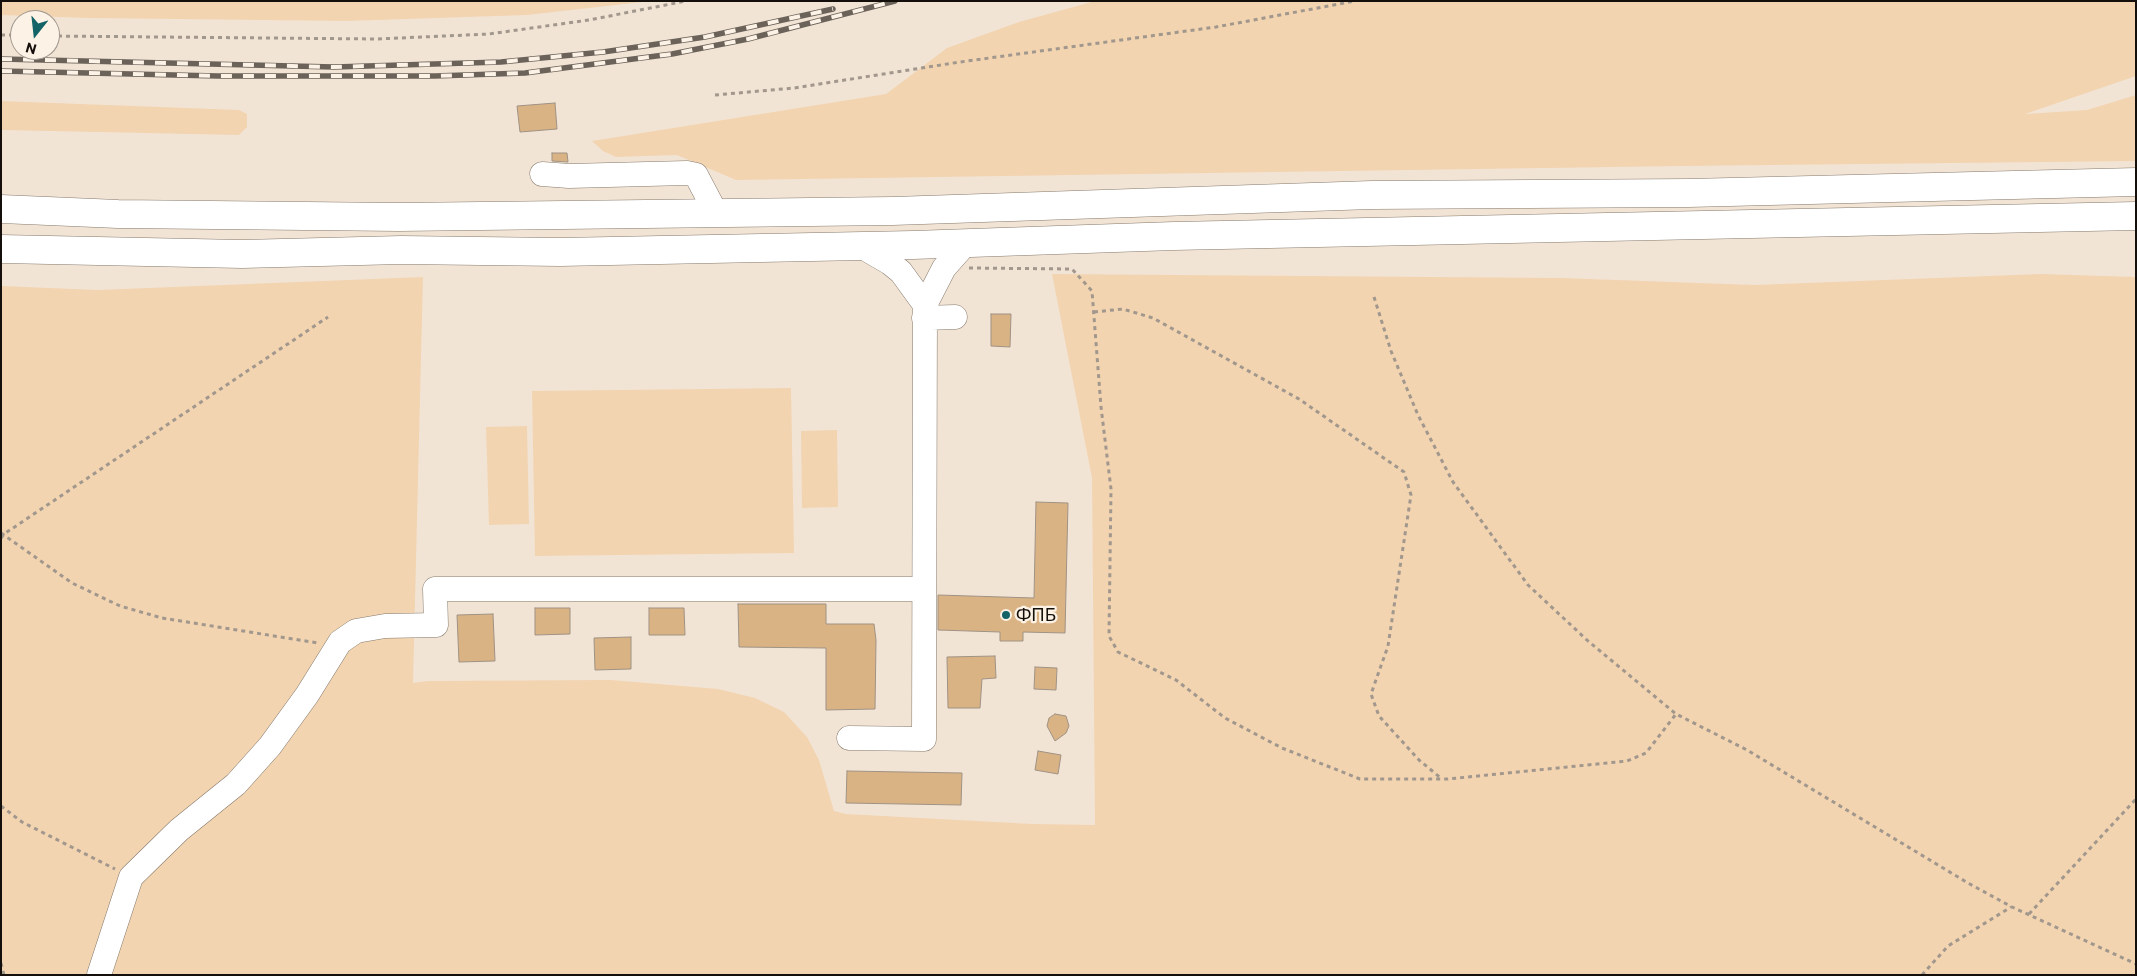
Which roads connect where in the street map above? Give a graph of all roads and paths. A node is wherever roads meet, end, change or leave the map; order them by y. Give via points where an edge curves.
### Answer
1 (686, 1) edge
2 (1354, 1) edge
3 (60, 36) edge
4 (715, 95) dead end
5 (542, 174) dead end
6 (2136, 182) edge
7 (1, 209) edge
8 (716, 213) junction
9 (2136, 216) edge
10 (967, 242) junction
11 (859, 245) junction
12 (1, 250) edge
13 (944, 268) junction
14 (1374, 297) dead end
15 (924, 311) junction
16 (1094, 312) junction
17 (328, 317) dead end
18 (955, 317) dead end
19 (3, 533) edge
20 (1, 538) edge
21 (924, 589) junction
22 (340, 642) junction
23 (1676, 714) junction
24 (849, 738) dead end
25 (1442, 779) junction
26 (2136, 799) edge
27 (1, 806) edge
28 (131, 877) junction
29 (2012, 907) junction
30 (2029, 914) junction
31 (1, 963) edge
32 (2136, 964) edge
33 (4, 975) edge
34 (99, 975) edge
35 (1922, 975) edge

1 - 3 path via 589,20 489,34 378,39
2 - 4 path via 1216,26 794,88
5 - 8 lane via 696,175
6 - 8 highway via 1697,193 1372,195 893,211
7 - 8 highway via 398,218
9 - 10 highway
10 - 11 highway
10 - 13 lane
11 - 12 highway via 560,252 401,250 242,254
11 - 15 lane via 901,272
13 - 15 lane
13 - 16 path via 1072,269 1092,291
14 - 23 path via 1391,351 1418,414 1454,482 1489,533 1528,585 1588,641
15 - 18 lane
15 - 21 lane
16 - 25 path via 1123,309 1153,318 1299,399 1404,472 1412,495 1388,646 1371,694 1379,716 1419,760
16 - 25 path via 1111,489 1109,636 1118,652 1176,680 1225,718 1282,748 1360,779
17 - 19 path
19 - 20 path
19 - 22 path via 72,583 120,606 162,618 304,642
21 - 22 lane via 435,589 436,625 385,626 356,631
21 - 24 lane via 924,739
22 - 28 lane via 270,746 236,784 179,830
23 - 25 path via 1646,753 1628,761
23 - 29 path via 1747,750
26 - 30 path
27 - 28 path via 22,822
28 - 34 lane
29 - 30 path
29 - 35 path via 1948,946
30 - 32 path
31 - 33 path

